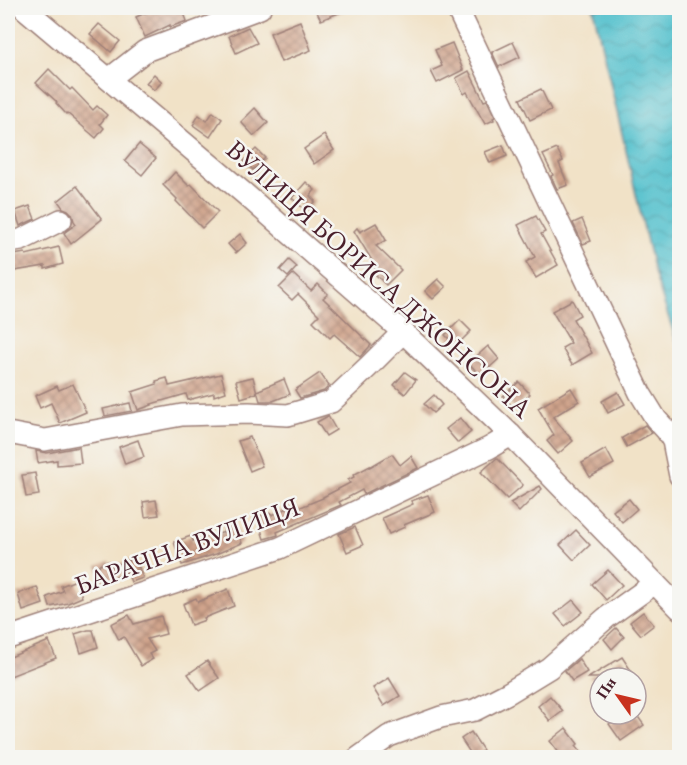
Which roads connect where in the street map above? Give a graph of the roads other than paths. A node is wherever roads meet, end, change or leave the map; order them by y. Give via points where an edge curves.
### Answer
1 (23, 8) edge
2 (260, 8) edge
3 (457, 8) edge
4 (8, 13) edge
5 (109, 79) junction
6 (62, 220) dead end
7 (8, 242) edge
8 (403, 332) junction
9 (8, 433) edge
10 (511, 435) junction
11 (680, 476) edge
12 (655, 583) junction
13 (680, 609) edge
14 (8, 638) edge
15 (358, 758) edge

1 - 4 street
1 - 5 street, ВУЛИЦЯ БОРИСА ДЖОНСОНА
2 - 5 street via 145,51
3 - 11 street via 640,393 673,441
5 - 8 street, ВУЛИЦЯ БОРИСА ДЖОНСОНА
6 - 7 street via 21,240
8 - 9 street via 331,402 288,415 182,415 45,440
8 - 10 street, ВУЛИЦЯ БОРИСА ДЖОНСОНА
10 - 12 street, ВУЛИЦЯ БОРИСА ДЖОНСОНА
10 - 14 street, БАРАЧНА ВУЛИЦЯ via 280,548
12 - 13 street, ВУЛИЦЯ БОРИСА ДЖОНСОНА
12 - 15 street via 606,618 549,668 508,693 475,710 441,717 389,736

